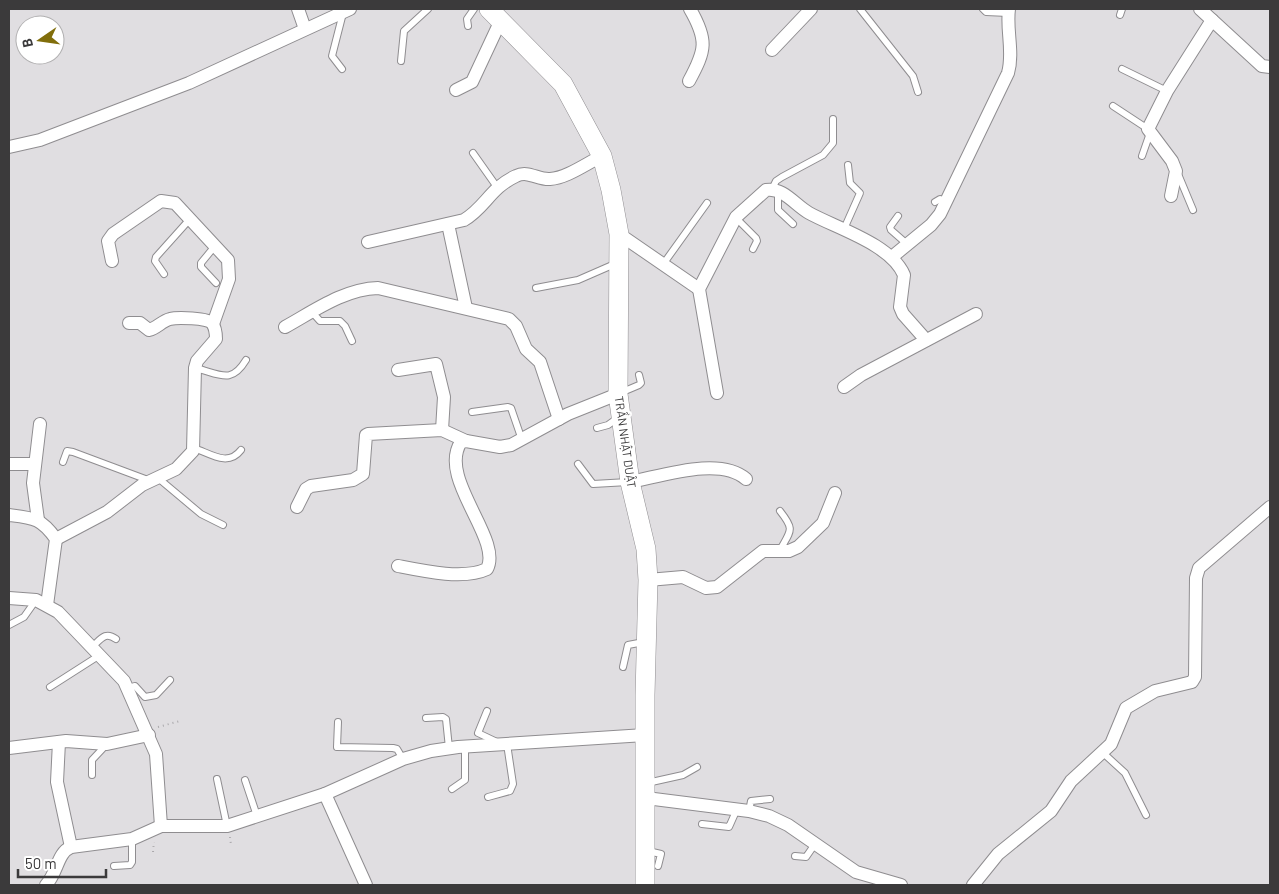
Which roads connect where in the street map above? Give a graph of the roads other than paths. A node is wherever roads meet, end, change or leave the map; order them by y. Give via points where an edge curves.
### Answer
1 (298, 9) edge
2 (428, 9) edge
3 (474, 9) edge
4 (690, 9) edge
5 (811, 9) edge
6 (860, 9) edge
7 (983, 9) edge
8 (1200, 9) edge
9 (347, 10) edge
10 (1008, 11) edge
11 (495, 15) edge
12 (1212, 20) junction
13 (468, 26) dead end
14 (305, 29) junction
15 (772, 50) dead end
16 (401, 61) dead end
17 (1270, 67) edge
18 (342, 69) dead end
19 (1122, 69) dead end
20 (689, 81) dead end
21 (456, 90) dead end
22 (1167, 91) junction
23 (918, 92) dead end
24 (1113, 106) dead end
25 (833, 119) dead end
26 (1149, 131) junction
27 (9, 147) edge
28 (473, 153) dead end
29 (602, 156) junction
30 (1142, 156) dead end
31 (848, 165) dead end
32 (1176, 171) junction
33 (497, 187) junction
34 (775, 190) junction
35 (1172, 196) dead end
36 (707, 203) dead end
37 (1192, 210) dead end
38 (898, 216) dead end
39 (736, 218) junction
40 (190, 219) junction
41 (448, 224) junction
42 (793, 224) dead end
43 (844, 229) junction
44 (619, 234) junction
45 (368, 242) dead end
46 (907, 244) junction
47 (215, 246) junction
48 (753, 249) dead end
49 (892, 257) junction
50 (112, 261) dead end
51 (618, 262) junction
52 (664, 263) junction
53 (164, 274) dead end
54 (216, 283) dead end
55 (536, 288) dead end
56 (699, 289) junction
57 (466, 308) junction
58 (312, 312) junction
59 (976, 314) dead end
60 (129, 323) dead end
61 (213, 324) junction
62 (285, 327) dead end
63 (926, 340) junction
64 (352, 341) dead end
65 (246, 360) dead end
66 (195, 368) junction
67 (398, 370) dead end
68 (639, 375) dead end
69 (844, 387) dead end
70 (717, 393) dead end
71 (618, 394) junction
72 (472, 412) dead end
73 (620, 416) junction
74 (559, 420) junction
75 (40, 424) dead end
76 (597, 428) dead end
77 (442, 430) junction
78 (466, 441) junction
79 (522, 441) junction
80 (194, 448) junction
81 (241, 450) dead end
82 (63, 462) dead end
83 (9, 464) edge
84 (35, 464) junction
85 (578, 464) dead end
86 (153, 479) junction
87 (746, 479) dead end
88 (630, 482) junction
89 (835, 493) dead end
90 (296, 507) dead end
91 (1270, 507) edge
92 (780, 511) dead end
93 (9, 515) edge
94 (38, 520) junction
95 (223, 525) dead end
96 (56, 539) junction
97 (780, 550) junction
98 (398, 566) dead end
99 (648, 580) junction
100 (9, 598) edge
101 (42, 602) junction
102 (9, 625) edge
103 (116, 639) dead end
104 (646, 642) junction
105 (96, 651) junction
106 (623, 666) dead end
107 (170, 680) dead end
108 (50, 687) dead end
109 (128, 688) junction
110 (487, 711) dead end
111 (426, 718) dead end
112 (338, 722) dead end
113 (148, 733) junction
114 (645, 735) junction
115 (59, 742) junction
116 (107, 744) junction
117 (503, 744) junction
118 (464, 747) junction
119 (9, 748) edge
120 (449, 748) junction
121 (1102, 752) junction
122 (403, 759) junction
123 (697, 767) dead end
124 (92, 775) dead end
125 (217, 779) dead end
126 (245, 780) dead end
127 (452, 789) dead end
128 (646, 791) junction
129 (324, 794) junction
130 (488, 797) dead end
131 (770, 799) dead end
132 (743, 810) junction
133 (1146, 815) dead end
134 (257, 816) junction
135 (702, 824) dead end
136 (161, 826) junction
137 (227, 826) junction
138 (132, 840) junction
139 (815, 844) junction
140 (71, 847) junction
141 (644, 850) junction
142 (795, 856) dead end
143 (114, 866) dead end
144 (658, 866) dead end
145 (46, 885) edge
146 (366, 885) edge
147 (645, 885) edge
148 (901, 885) edge
149 (973, 885) edge

1 - 14 street
2 - 16 lane via 404,31
3 - 13 lane via 467,19
4 - 20 street via 703,37 702,58
5 - 15 street
6 - 23 lane via 913,76
7 - 10 lane via 986,12
8 - 12 street
9 - 14 street
9 - 18 lane via 332,52
10 - 46 street via 1011,62 1008,73 931,225
11 - 21 street via 472,82
11 - 29 main road, TRẦN NHẬT DUẬT via 563,84
12 - 17 street via 1262,66
12 - 22 street
14 - 27 street via 189,83 40,140
19 - 22 lane
22 - 26 street
24 - 26 lane
25 - 34 lane via 833,143 823,155 776,181
26 - 30 lane
26 - 32 street
28 - 33 lane
29 - 33 street via 558,178 521,174
29 - 44 main road, TRẦN NHẬT DUẬT
31 - 43 lane via 850,183 860,193
32 - 35 street
32 - 37 lane
33 - 41 street via 473,215
34 - 39 street via 766,190
34 - 42 lane via 778,210
34 - 43 street via 811,214
36 - 52 lane
38 - 46 lane via 890,228
39 - 48 lane via 756,238
39 - 56 street
40 - 47 street
40 - 50 street via 175,203 161,202 112,234 108,241
40 - 53 lane via 156,257 155,261
41 - 45 street
41 - 57 street
43 - 49 street
44 - 51 main road, TRẦN NHẬT DUẬT
44 - 52 street
46 - 49 street
47 - 54 lane via 201,267
47 - 61 street via 228,260 229,279
49 - 63 street via 904,275 900,306 903,314
51 - 55 lane via 578,280
51 - 71 main road, TRẦN NHẬT DUẬT
52 - 56 street
56 - 70 street
57 - 58 street via 371,288 351,292
57 - 74 street via 513,321 523,344 543,368
58 - 62 street
58 - 64 lane via 320,321 340,321
59 - 63 street
60 - 61 street via 140,323 149,330 176,318 193,318
61 - 66 street via 216,339
63 - 69 street
65 - 66 lane via 233,376
66 - 80 street
67 - 77 street via 436,364 444,397
68 - 71 lane via 639,385
71 - 73 main road, TRẦN NHẬT DUẬT
71 - 74 street
72 - 79 lane via 511,408
73 - 76 lane
73 - 88 main road, TRẦN NHẬT DUẬT
74 - 79 street
75 - 84 street
77 - 78 street
77 - 90 street via 366,435 363,474 353,480 311,486
78 - 79 street via 500,447
78 - 98 street via 456,449 457,472 488,547 490,563 487,569 475,573 441,573
80 - 81 lane via 228,460 235,458
80 - 86 street via 176,469
82 - 86 lane via 67,451 73,452
83 - 84 street
84 - 94 street via 33,493
85 - 88 lane via 593,484
86 - 95 lane via 201,514
86 - 96 street via 107,512
87 - 88 street via 728,469 698,468
88 - 99 main road, TRẦN NHẬT DUẬT via 646,549
89 - 97 street via 824,523 798,548
91 - 121 street via 1199,568 1196,578 1196,677 1192,682 1155,691 1132,704 1123,714 1116,737
92 - 97 lane via 791,524 791,529
93 - 94 street
94 - 96 street
96 - 101 street
97 - 99 street via 764,551 711,589 683,577
99 - 104 main road, TRẦN NHẬT DUẬT
100 - 101 street
101 - 102 lane via 24,618
101 - 105 street via 58,612
103 - 105 lane via 110,634 105,635
104 - 106 lane via 628,645
104 - 114 main road, TRẦN NHẬT DUẬT
105 - 108 lane
105 - 109 street
107 - 109 lane via 156,695 145,696 135,686
109 - 113 street
110 - 117 lane via 478,733
111 - 120 lane via 446,719
112 - 122 lane via 337,747 393,748
113 - 116 street
113 - 136 street via 156,754
114 - 117 street
114 - 128 main road, TRẦN NHẬT DUẬT
115 - 116 street
115 - 119 street
115 - 140 street via 57,782
116 - 124 lane via 92,760
117 - 118 street
117 - 130 lane via 513,784 510,791
118 - 120 street
118 - 127 lane via 465,780
120 - 122 street
121 - 133 lane via 1125,773
121 - 149 street via 1071,781 1051,811 998,854
122 - 129 street
123 - 128 lane
125 - 137 lane
126 - 134 lane
128 - 132 street
128 - 141 main road, TRẦN NHẬT DUẬT
129 - 134 street
129 - 146 street
131 - 132 lane via 751,800
132 - 135 lane via 729,827
132 - 139 street via 769,816
134 - 137 street
136 - 137 street
136 - 138 street
138 - 140 street
138 - 143 lane via 130,866
139 - 142 lane via 806,857
139 - 148 street via 856,872
140 - 145 street via 64,850 56,873
141 - 144 lane via 661,854
141 - 147 main road, TRẦN NHẬT DUẬT

